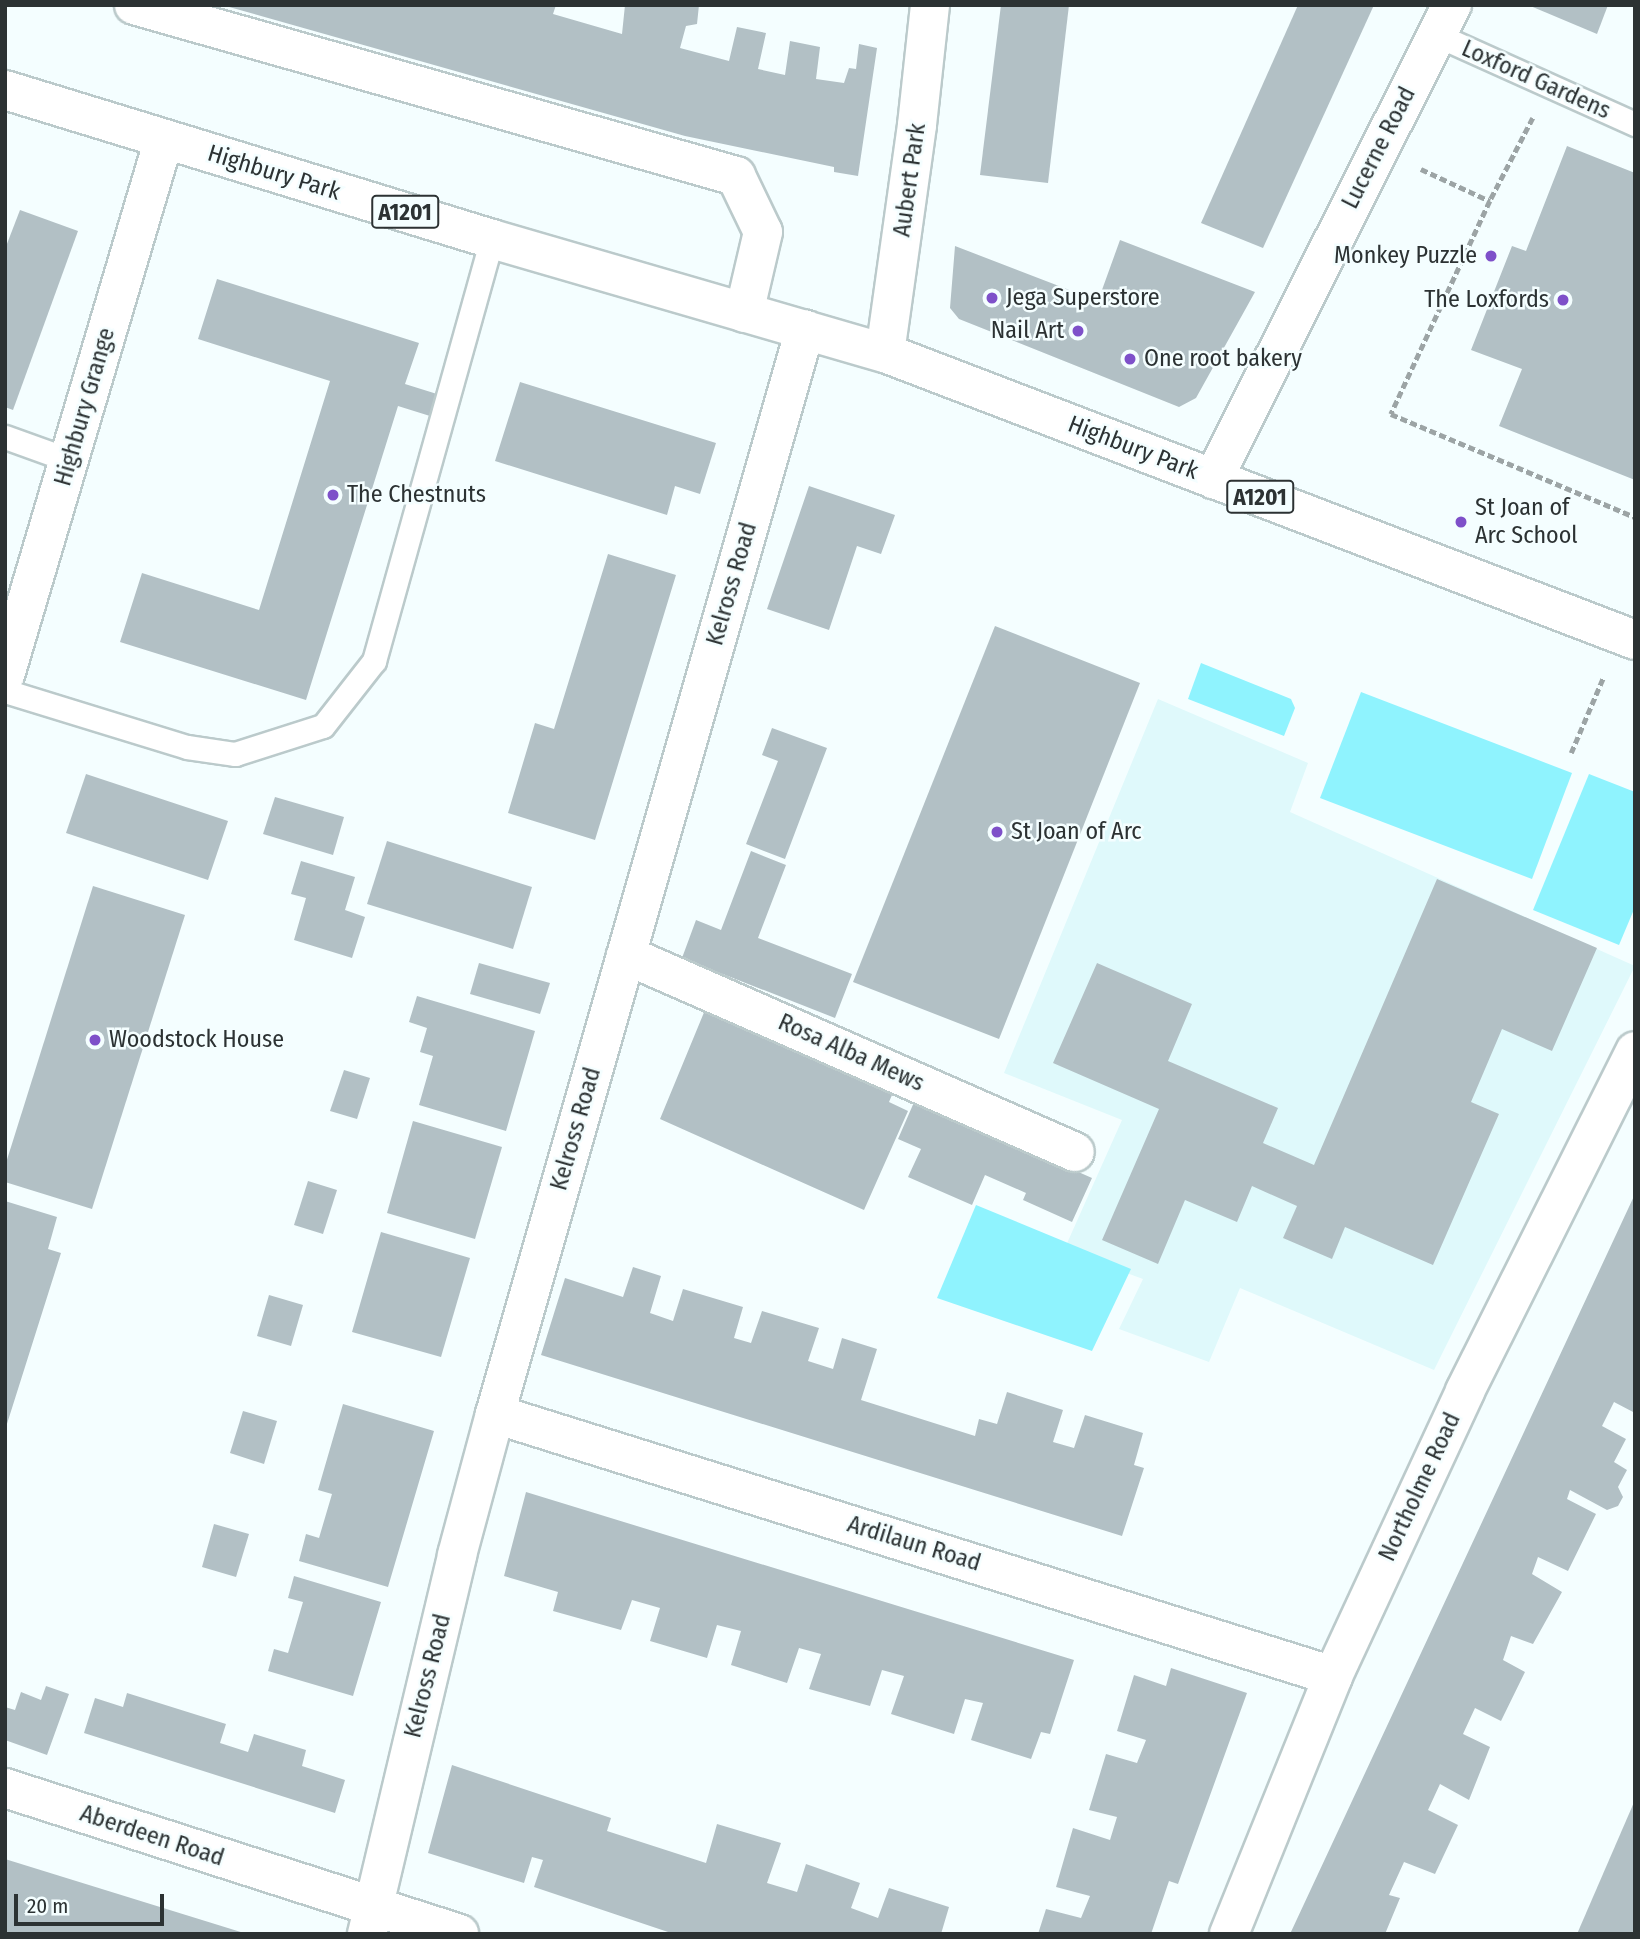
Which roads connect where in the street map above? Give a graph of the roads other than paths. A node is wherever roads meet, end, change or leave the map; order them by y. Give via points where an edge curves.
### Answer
1 (134, 5) edge
2 (930, 5) edge
3 (1444, 20) edge
4 (5, 90) edge
5 (1635, 124) edge
6 (164, 139) junction
7 (492, 239) junction
8 (744, 313) junction
9 (805, 329) junction
10 (885, 353) junction
11 (5, 438) edge
12 (69, 460) junction
13 (1213, 479) junction
14 (1628, 637) edge
15 (5, 675) edge
16 (5, 691) edge
17 (626, 954) junction
18 (1635, 1051) edge
19 (1075, 1152) dead end
20 (495, 1414) junction
21 (1333, 1676) junction
22 (5, 1788) edge
23 (370, 1920) edge
24 (459, 1934) edge
25 (1229, 1934) edge

1 - 8 street via 736,176 764,232
2 - 10 street, Aubert Park
3 - 5 lane, Loxford Gardens via 1550,86
3 - 13 street, Lucerne Road
4 - 6 street, Highbury Park / A1201
6 - 7 street, Highbury Park / A1201
6 - 12 street, Highbury Grange
7 - 8 street, Highbury Park / A1201
7 - 16 lane via 374,661 323,726 234,754 187,747
8 - 9 street, Highbury Park / A1201
9 - 10 street, Highbury Park / A1201
9 - 17 street, Kelross Road
10 - 13 street, Highbury Park / A1201
11 - 12 lane
12 - 15 street, Highbury Grange
13 - 14 street, Highbury Park / A1201
17 - 19 street, Rosa Alba Mews
17 - 20 street, Kelross Road
18 - 21 street, Northolme Road via 1465,1391
20 - 21 street, Ardilaun Road
20 - 23 street, Kelross Road
21 - 25 street, Northolme Road
22 - 23 street, Aberdeen Road
23 - 24 street, Aberdeen Road

